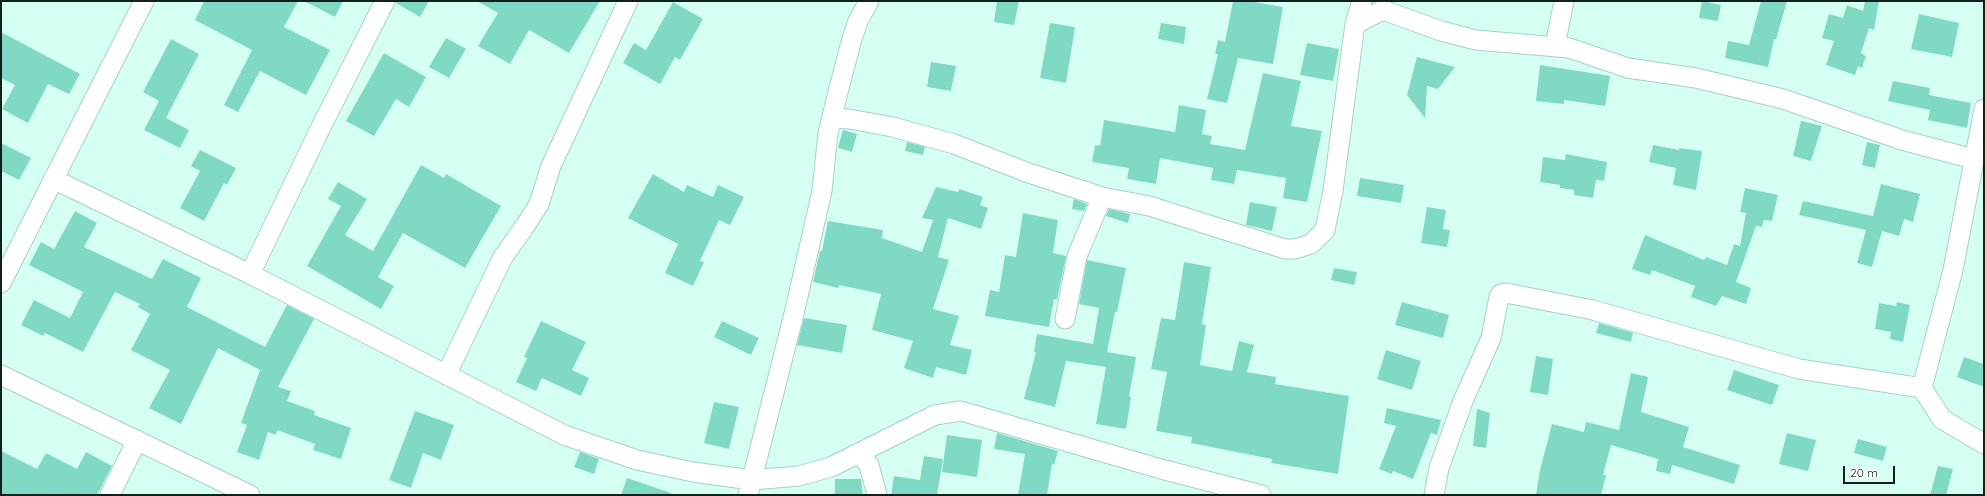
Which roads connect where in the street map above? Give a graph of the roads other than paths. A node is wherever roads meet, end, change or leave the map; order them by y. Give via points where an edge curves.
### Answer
1 (144, 1) edge
2 (385, 1) edge
3 (628, 1) edge
4 (869, 1) edge
5 (1362, 1) edge
6 (1564, 1) edge
7 (1382, 5) edge
8 (1355, 24) junction
9 (1555, 46) junction
10 (1984, 109) edge
11 (832, 118) junction
12 (1973, 159) junction
13 (53, 179) junction
14 (1102, 196) junction
15 (250, 274) junction
16 (1, 283) edge
17 (1065, 319) dead end
18 (1, 375) edge
19 (446, 375) junction
20 (1922, 388) junction
21 (137, 440) junction
22 (1984, 444) edge
23 (859, 453) junction
24 (750, 488) edge
25 (110, 495) edge
26 (250, 495) edge
27 (877, 495) edge
28 (1261, 495) edge
29 (1434, 495) edge

1 - 13 street
2 - 15 street
3 - 19 street via 554,160 539,204 503,257
4 - 11 street via 852,39
5 - 8 street
6 - 9 street
7 - 8 street
7 - 9 street via 1442,32 1476,40
8 - 14 street via 1333,191 1325,230 1311,244 1285,249 1149,206
9 - 12 street via 1569,48 1628,68 1696,78 1782,99 1902,140
10 - 12 street
11 - 14 street via 849,118 893,127 954,144 1026,172
11 - 24 street via 820,199
12 - 20 street via 1953,270
13 - 15 street
13 - 16 street
14 - 17 street via 1077,256
15 - 19 street
18 - 21 street
19 - 24 street via 564,435 637,460
20 - 22 street via 1942,419
20 - 29 street via 1799,369 1593,310 1506,292 1499,297 1491,338 1463,402 1439,468
21 - 25 street
21 - 26 street
23 - 24 street via 831,467
23 - 27 street via 869,465
23 - 28 street via 935,415 961,411

